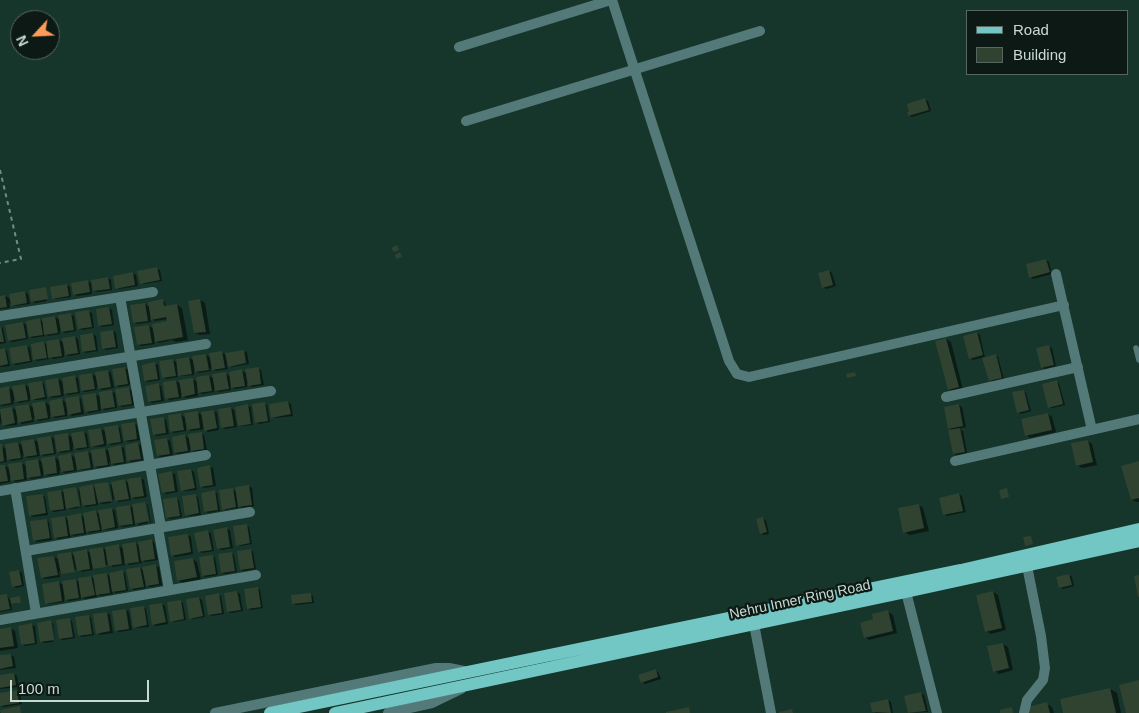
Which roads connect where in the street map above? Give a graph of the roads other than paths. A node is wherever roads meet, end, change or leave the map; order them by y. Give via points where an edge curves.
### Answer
1 (612, 0) edge
2 (760, 30) dead end
3 (459, 47) dead end
4 (634, 69) junction
5 (466, 121) dead end
6 (1056, 274) dead end
7 (153, 292) dead end
8 (120, 297) junction
9 (1064, 305) junction
10 (0, 316) edge
11 (206, 344) dead end
12 (1136, 348) dead end
13 (130, 357) junction
14 (1139, 360) edge
15 (1078, 367) junction
16 (0, 378) edge
17 (271, 391) dead end
18 (946, 397) dead end
19 (140, 412) junction
20 (1139, 419) edge
21 (1092, 430) junction
22 (0, 435) edge
23 (206, 455) dead end
24 (955, 461) dead end
25 (149, 465) junction
26 (16, 488) junction
27 (0, 491) edge
28 (250, 512) dead end
29 (160, 527) junction
30 (1139, 529) edge
31 (1139, 541) edge
32 (26, 551) junction
33 (1027, 566) junction
34 (256, 575) dead end
35 (169, 590) junction
36 (906, 592) junction
37 (36, 613) junction
38 (0, 620) edge
39 (754, 624) junction
40 (547, 662) junction
41 (469, 672) junction
42 (466, 686) junction
43 (215, 713) edge
44 (270, 713) edge
45 (335, 713) edge
46 (388, 713) edge
47 (771, 713) edge
48 (936, 713) edge
49 (1024, 713) edge

1 - 3 street
1 - 4 street
2 - 4 street
4 - 5 street
4 - 9 street via 729,361 738,374 749,377
6 - 9 street
7 - 8 street
8 - 10 street
8 - 13 street
9 - 15 street
11 - 13 street
12 - 14 lane
13 - 16 street
13 - 19 street
15 - 18 street
15 - 21 street
17 - 19 street
19 - 22 street
19 - 25 street
20 - 21 street
21 - 24 street
23 - 25 street
25 - 26 street
25 - 29 street
26 - 27 street
26 - 32 street
28 - 29 street
29 - 32 street
29 - 35 street
30 - 40 main road, Nehru Inner Ring Road
31 - 33 main road, Nehru Inner Ring Road
32 - 37 street
33 - 36 main road, Nehru Inner Ring Road
33 - 49 street via 1044,668 1043,680 1027,700
34 - 35 street
35 - 37 street
36 - 39 main road, Nehru Inner Ring Road
36 - 48 street
37 - 38 street
39 - 40 main road, Nehru Inner Ring Road
39 - 47 street
40 - 41 main road, Nehru Inner Ring Road
40 - 42 main road, Nehru Inner Ring Road
41 - 43 street via 436,668
41 - 44 main road, Nehru Inner Ring Road
42 - 45 main road, Nehru Inner Ring Road
42 - 46 street via 432,703

